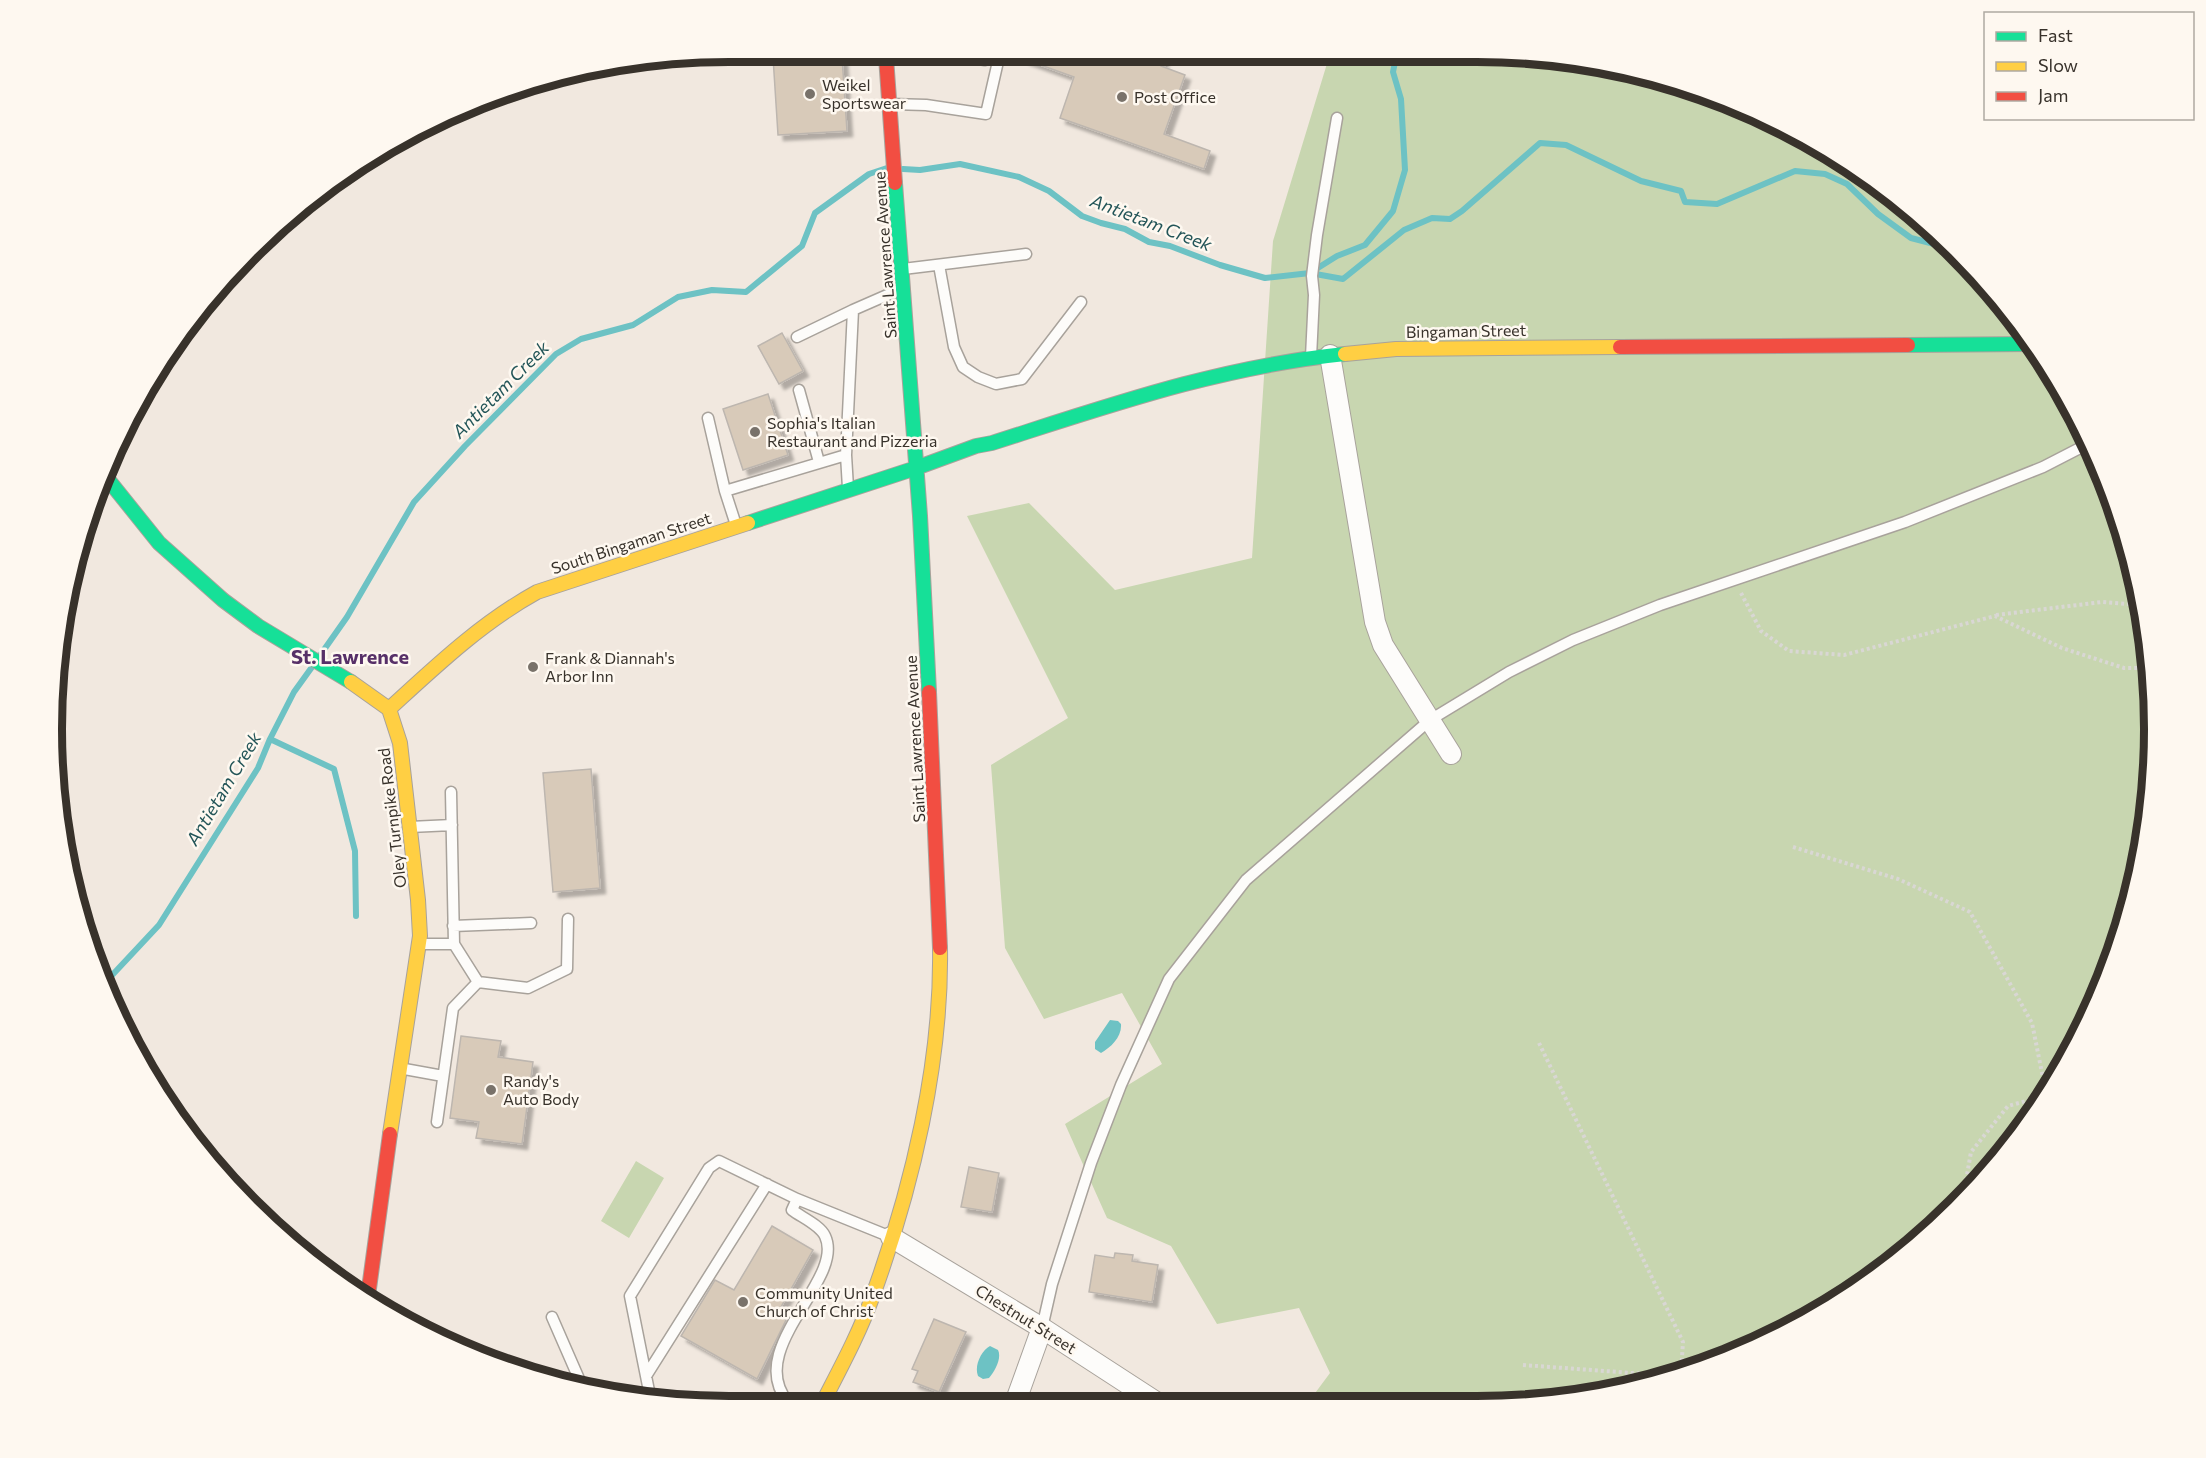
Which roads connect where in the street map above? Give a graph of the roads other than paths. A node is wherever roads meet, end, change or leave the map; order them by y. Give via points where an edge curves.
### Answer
1 (887, 62) edge
2 (997, 62) edge
3 (891, 104) junction
4 (1337, 118) dead end
5 (1026, 254) dead end
6 (939, 265) junction
7 (903, 269) junction
8 (904, 287) junction
9 (1081, 302) dead end
10 (853, 310) junction
11 (797, 337) dead end
12 (2022, 344) edge
13 (1321, 356) junction
14 (799, 390) dead end
15 (708, 418) dead end
16 (2083, 449) edge
17 (846, 455) junction
18 (819, 462) junction
19 (916, 468) junction
20 (109, 481) edge
21 (848, 489) junction
22 (725, 491) junction
23 (736, 525) junction
24 (389, 709) junction
25 (1430, 720) junction
26 (1451, 754) dead end
27 (452, 792) dead end
28 (452, 825) junction
29 (410, 827) junction
30 (568, 919) dead end
31 (531, 924) dead end
32 (453, 926) junction
33 (419, 944) junction
34 (454, 944) junction
35 (478, 982) junction
36 (399, 1068) junction
37 (443, 1076) junction
38 (436, 1122) dead end
39 (767, 1185) junction
40 (797, 1199) junction
41 (891, 1237) junction
42 (369, 1291) edge
43 (552, 1317) dead end
44 (1042, 1329) junction
45 (646, 1376) junction
46 (579, 1379) edge
47 (649, 1392) edge
48 (783, 1396) edge
49 (826, 1396) edge
50 (1018, 1396) edge
51 (1147, 1396) edge

1 - 3 street, Saint Lawrence Avenue
2 - 3 lane via 986,114
3 - 7 street, Saint Lawrence Avenue
4 - 13 lane via 1312,276
5 - 6 lane
6 - 7 lane
6 - 9 lane via 954,347 963,367 996,384 1022,379
7 - 8 street, Saint Lawrence Avenue
8 - 10 lane
8 - 19 street, Saint Lawrence Avenue
10 - 11 lane
10 - 17 lane
12 - 13 street, Bingaman Street via 1455,347
13 - 19 street, Bingaman Street via 1215,375 1153,392
13 - 25 street via 1375,622 1383,645
14 - 18 lane
15 - 22 lane
16 - 25 lane via 1905,522 1660,605 1573,640 1509,672
17 - 18 lane
17 - 21 lane
18 - 22 lane
19 - 21 street, South Bingaman Street
19 - 41 street, Saint Lawrence Avenue via 940,968 927,1098 910,1180
20 - 24 street via 185,568 223,600
21 - 23 street, South Bingaman Street
22 - 23 lane
23 - 24 street, South Bingaman Street via 553,585 518,602 464,640
24 - 29 street, Oley Turnpike Road via 400,743
25 - 26 street
25 - 44 lane via 1246,880 1169,979 1121,1085 1092,1163 1052,1284
27 - 28 lane
28 - 29 lane
28 - 32 lane
29 - 33 street, Oley Turnpike Road
30 - 35 lane via 567,969 528,988
31 - 32 lane
32 - 34 lane
33 - 34 lane
33 - 36 street, Oley Turnpike Road
34 - 35 lane
35 - 37 lane via 453,1008
36 - 37 lane
36 - 42 street, Oley Turnpike Road
37 - 38 lane
39 - 40 lane
39 - 45 lane
39 - 45 lane via 720,1161 709,1168 630,1296
40 - 41 lane
40 - 48 lane via 792,1210 824,1233 828,1246 824,1267 785,1337 777,1364 777,1381
41 - 44 street, Chestnut Street
41 - 49 street, Saint Lawrence Avenue via 873,1296
43 - 46 lane
44 - 50 street
44 - 51 street, Chestnut Street
45 - 47 lane

